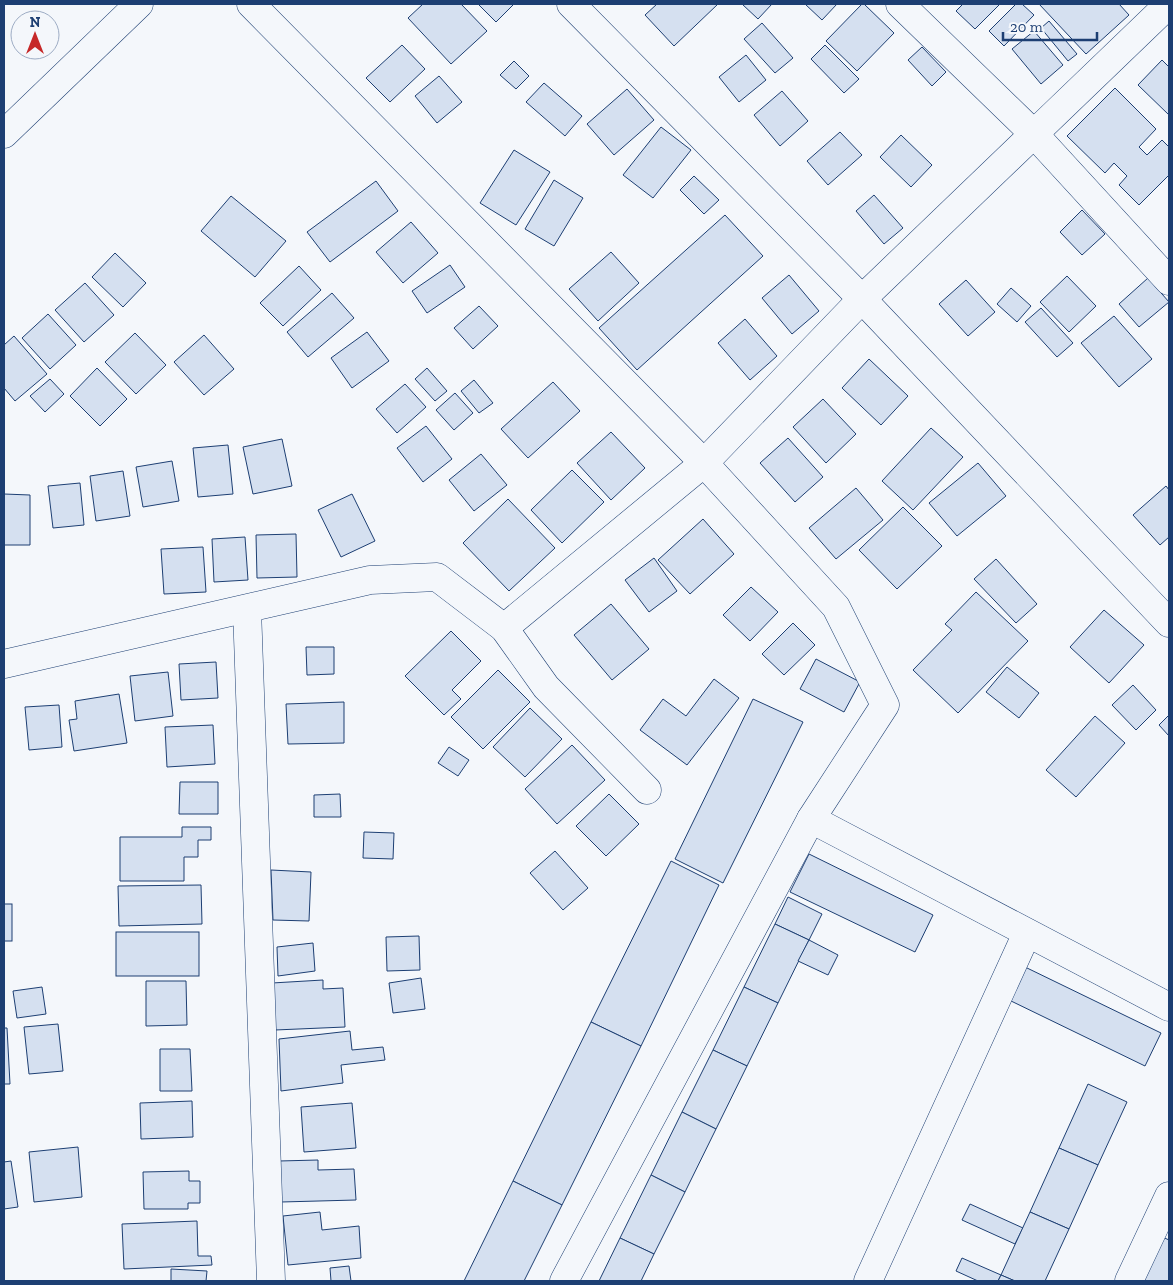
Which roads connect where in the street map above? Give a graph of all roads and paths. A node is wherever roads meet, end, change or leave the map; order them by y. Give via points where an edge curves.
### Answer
1 (139, 4) edge
2 (250, 4) edge
3 (571, 4) edge
4 (900, 4) edge
5 (1169, 4) edge
6 (4, 134) edge
7 (1035, 135) junction
8 (1169, 281) edge
9 (862, 299) junction
10 (704, 462) junction
11 (247, 609) junction
12 (1169, 623) edge
13 (504, 628) junction
14 (4, 664) edge
15 (647, 790) dead end
16 (811, 819) junction
17 (1027, 933) junction
18 (1169, 1007) edge
19 (1169, 1196) edge
20 (271, 1281) edge
21 (564, 1281) edge
22 (868, 1281) edge
23 (1129, 1281) edge

1 - 6 street
2 - 10 street
3 - 9 street
4 - 7 street
5 - 7 street
7 - 8 street
7 - 9 street
9 - 10 street
9 - 12 street
10 - 13 street
10 - 16 street via 836,607 885,705
11 - 13 street via 370,580 437,577
11 - 14 street
11 - 20 street
13 - 15 street via 546,687
16 - 17 street
16 - 21 street
17 - 18 street
17 - 22 street
19 - 23 street

